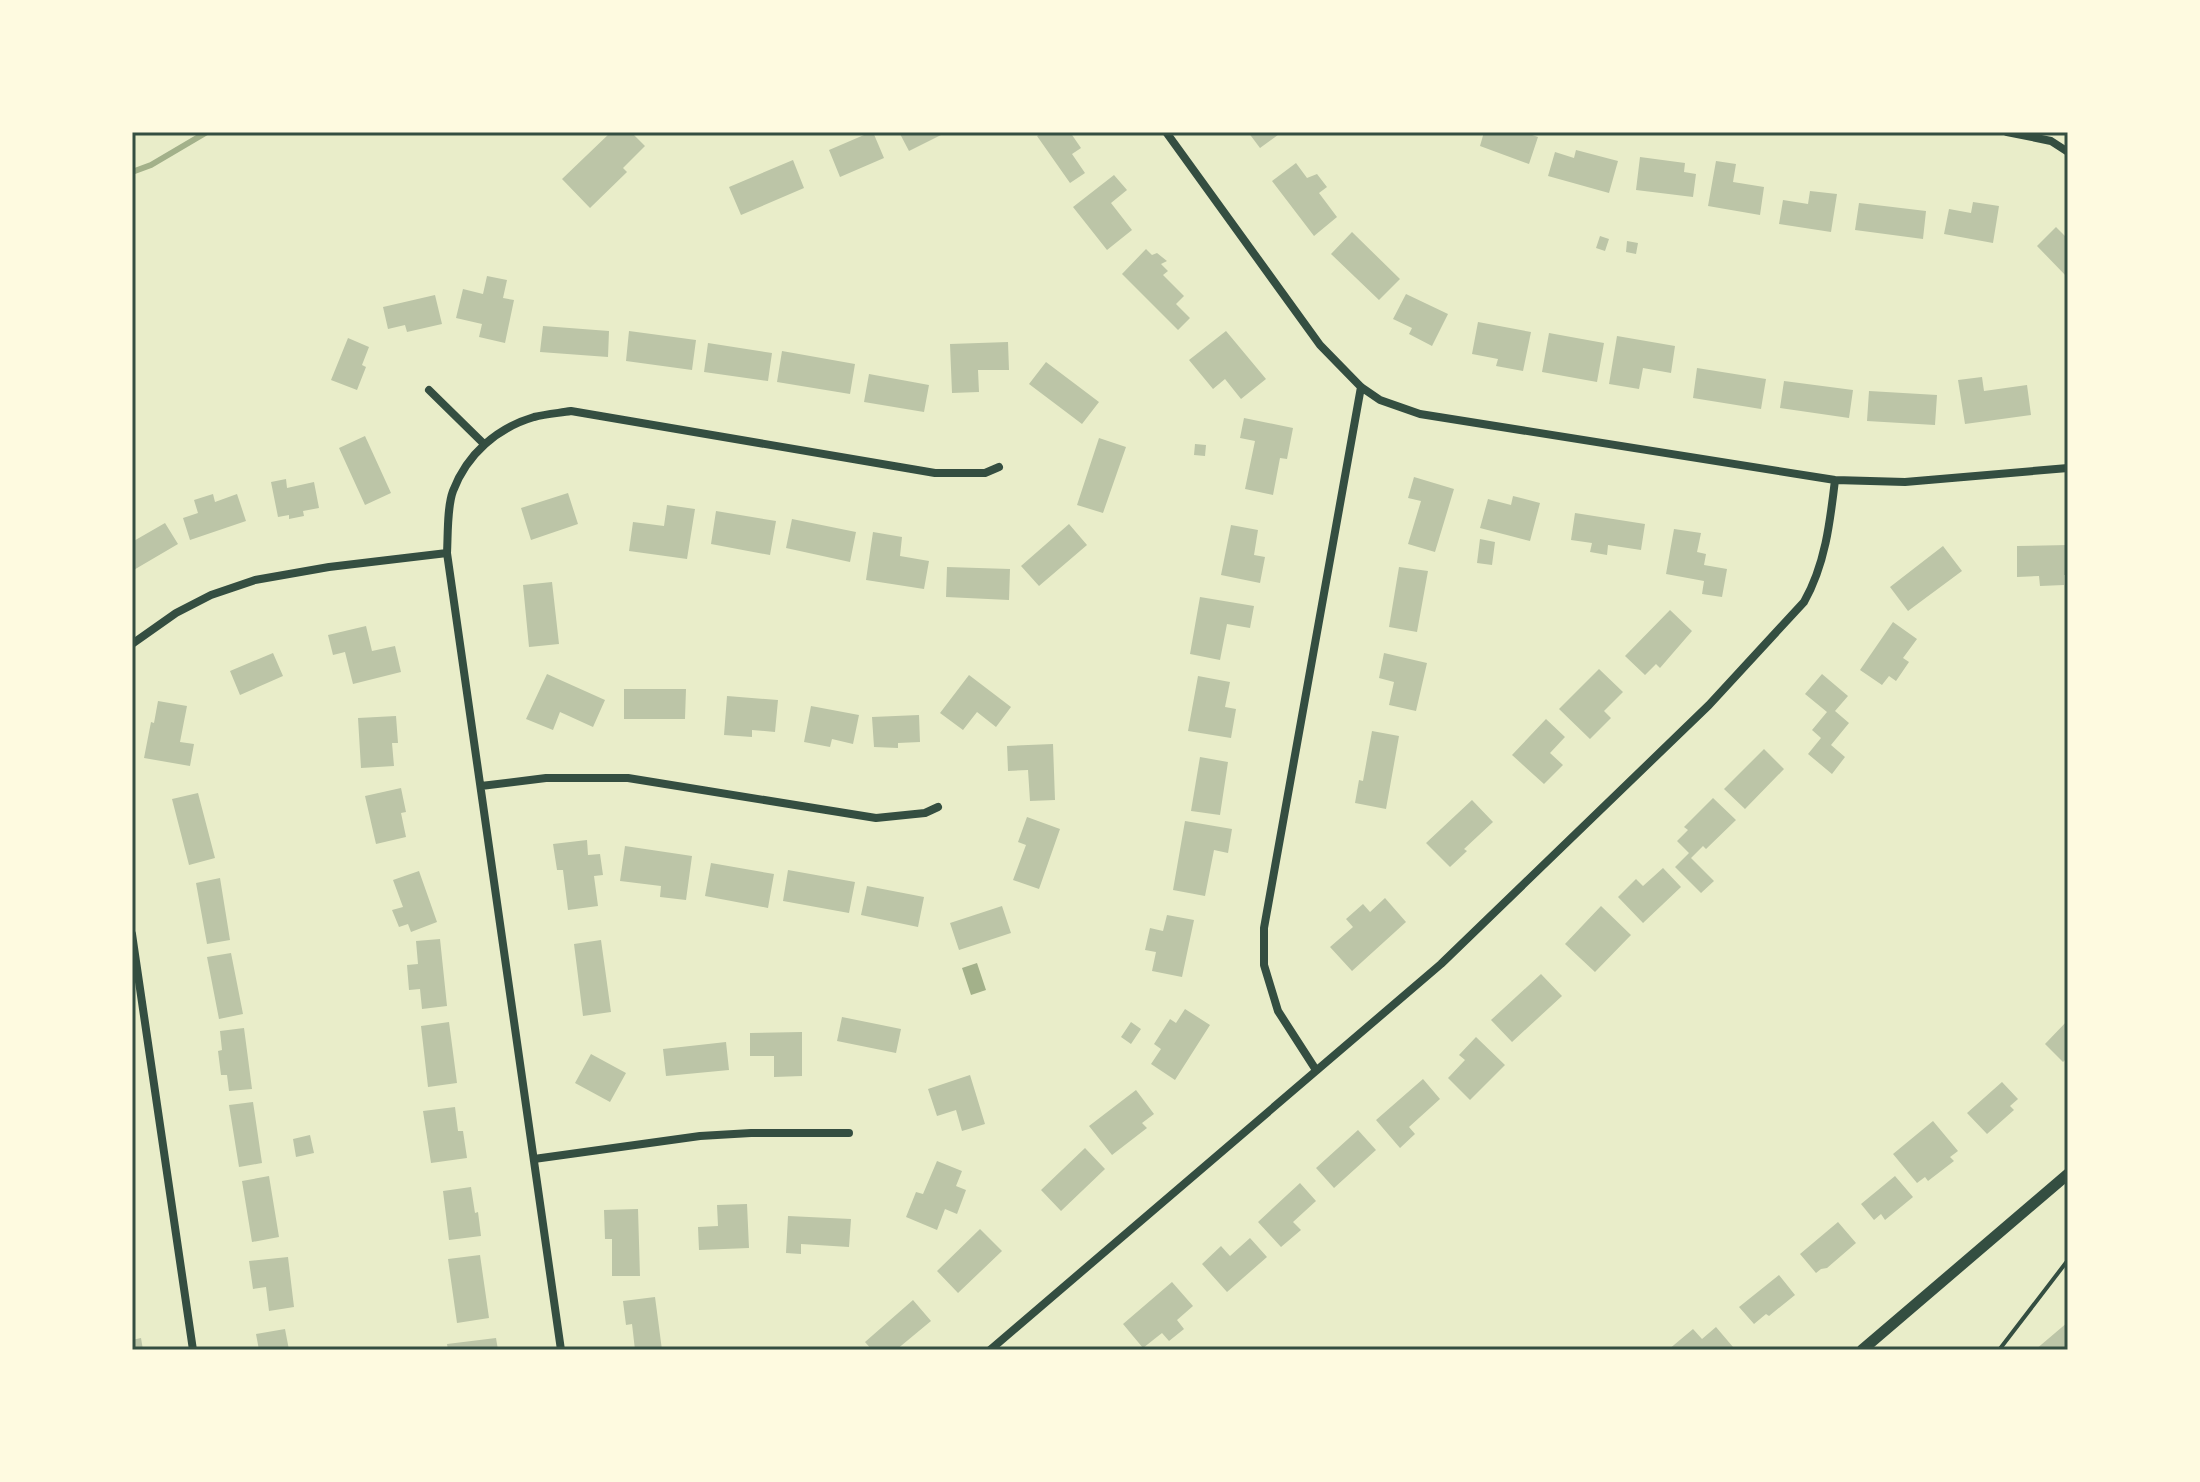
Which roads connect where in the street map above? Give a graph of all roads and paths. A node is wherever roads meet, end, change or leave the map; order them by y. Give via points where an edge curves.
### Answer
1 (1166, 132) edge
2 (2007, 132) edge
3 (2068, 152) edge
4 (1361, 387) junction
5 (429, 390) dead end
6 (484, 444) junction
7 (999, 467) dead end
8 (2068, 468) edge
9 (1835, 480) junction
10 (447, 553) junction
11 (132, 644) edge
12 (481, 786) junction
13 (938, 807) dead end
14 (132, 934) edge
15 (1316, 1070) junction
16 (849, 1133) dead end
17 (534, 1159) junction
18 (2068, 1174) edge
19 (2068, 1260) edge
20 (193, 1350) edge
21 (561, 1350) edge
22 (990, 1350) edge
23 (1862, 1350) edge
24 (1999, 1350) edge

1 - 4 street via 1320,345
2 - 3 street via 2051,141
4 - 9 street via 1420,414
4 - 15 street via 1264,928 1264,965 1278,1011
5 - 6 street
6 - 7 street via 535,417 571,411 935,473 985,473
6 - 10 street via 452,493
8 - 9 street via 1905,482
9 - 15 street via 1828,539 1804,602 1709,705 1441,964
10 - 11 street via 255,580 176,613
10 - 12 street
12 - 13 street via 546,778 628,778 876,818
12 - 17 street
14 - 20 street
15 - 22 street
16 - 17 street via 700,1136
17 - 21 street
18 - 23 street
19 - 24 path

